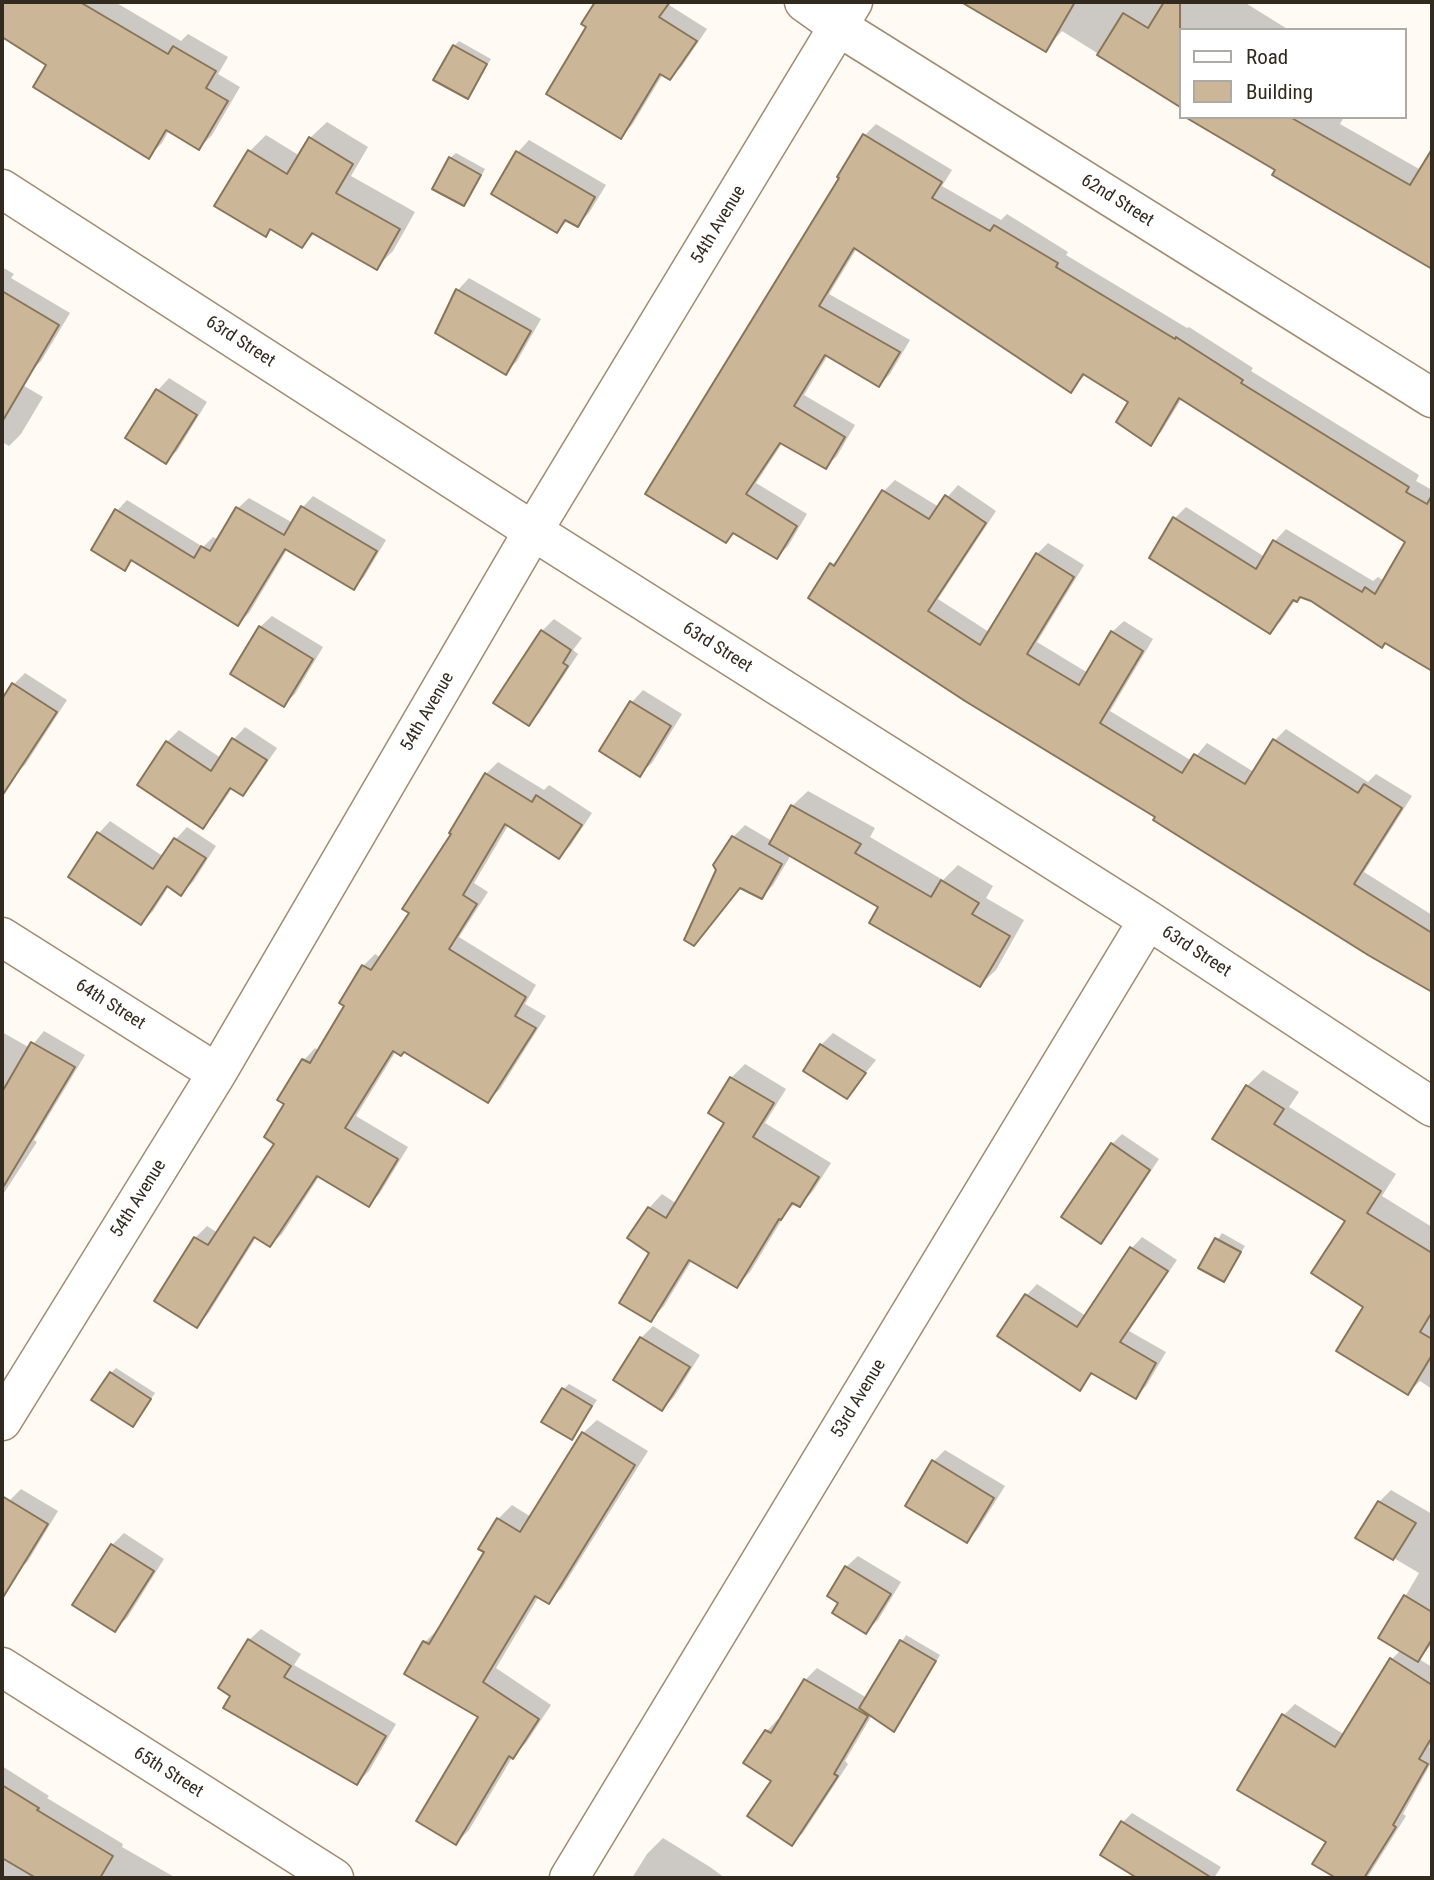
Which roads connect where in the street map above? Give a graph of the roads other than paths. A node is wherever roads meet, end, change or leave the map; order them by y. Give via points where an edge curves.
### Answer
1 (804, 2) edge
2 (846, 15) edge
3 (2, 189) edge
4 (1432, 398) edge
5 (533, 531) junction
6 (1148, 920) junction
7 (2, 937) edge
8 (217, 1073) junction
9 (1432, 1107) edge
10 (2, 1421) edge
11 (2, 1667) edge
12 (334, 1878) edge
13 (569, 1878) edge

1 - 2 street, 62nd Street
2 - 4 street, 62nd Street
2 - 5 street, 54th Avenue
3 - 5 street, 63rd Street
5 - 6 street, 63rd Street
5 - 8 street, 54th Avenue
6 - 9 street, 63rd Street
6 - 13 street, 53rd Avenue
7 - 8 street, 64th Street
8 - 10 street, 54th Avenue
11 - 12 street, 65th Street

